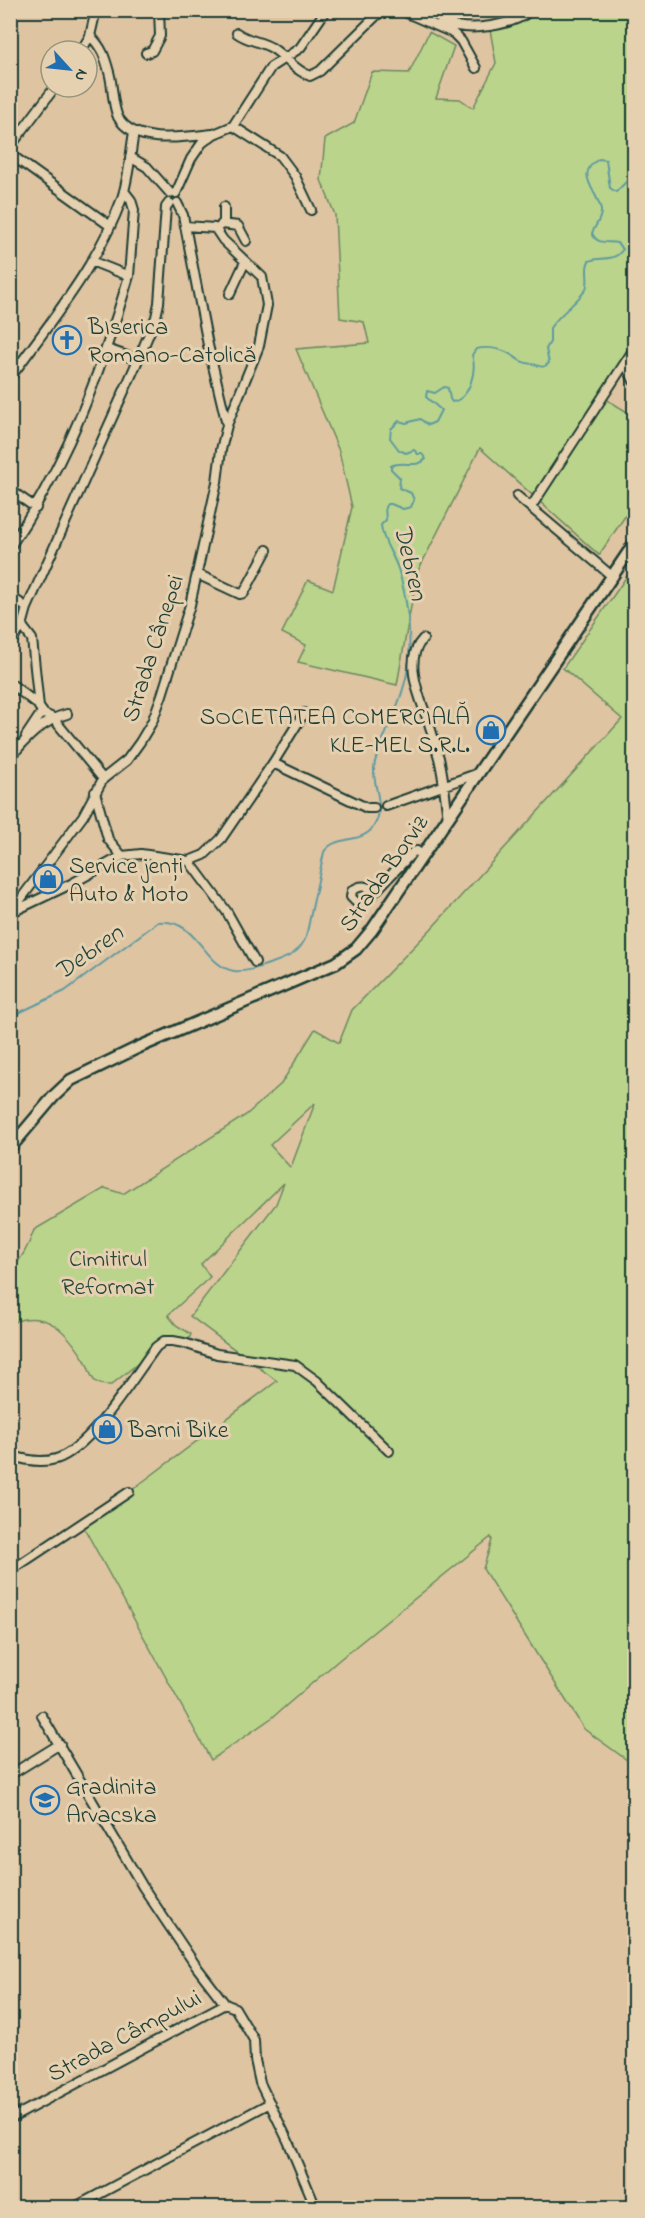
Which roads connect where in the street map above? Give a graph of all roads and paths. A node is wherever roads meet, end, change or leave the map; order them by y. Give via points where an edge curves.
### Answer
1 (96, 10) edge
2 (159, 10) edge
3 (326, 10) edge
4 (382, 10) edge
5 (400, 10) edge
6 (430, 10) edge
7 (531, 10) edge
8 (446, 26) junction
9 (237, 33) dead end
10 (90, 36) junction
11 (88, 39) edge
12 (146, 52) dead end
13 (282, 58) junction
14 (477, 68) dead end
15 (46, 99) edge
16 (233, 126) junction
17 (134, 132) junction
18 (214, 134) junction
19 (10, 147) edge
20 (10, 154) edge
21 (130, 157) junction
22 (124, 191) junction
23 (173, 193) junction
24 (173, 203) junction
25 (224, 207) dead end
26 (311, 210) dead end
27 (109, 225) junction
28 (185, 226) junction
29 (220, 227) junction
30 (246, 240) dead end
31 (91, 261) junction
32 (245, 262) junction
33 (129, 276) junction
34 (230, 294) dead end
35 (107, 349) junction
36 (634, 349) edge
37 (138, 360) junction
38 (625, 363) junction
39 (10, 378) edge
40 (634, 381) edge
41 (227, 425) junction
42 (10, 490) edge
43 (517, 496) dead end
44 (531, 507) junction
45 (36, 508) junction
46 (634, 544) edge
47 (10, 547) edge
48 (267, 550) dead end
49 (197, 574) junction
50 (613, 577) junction
51 (10, 596) edge
52 (27, 608) junction
53 (22, 627) junction
54 (423, 639) dead end
55 (10, 644) edge
56 (10, 683) edge
57 (40, 708) junction
58 (304, 713) dead end
59 (67, 714) dead end
60 (53, 718) junction
61 (22, 742) junction
62 (10, 758) edge
63 (273, 763) junction
64 (479, 774) junction
65 (103, 780) junction
66 (444, 786) junction
67 (95, 791) junction
68 (386, 806) dead end
69 (374, 808) dead end
70 (448, 818) junction
71 (422, 855) junction
72 (122, 856) junction
73 (189, 861) junction
74 (375, 891) dead end
75 (11, 912) edge
76 (255, 962) dead end
77 (10, 1148) edge
78 (389, 1450) dead end
79 (10, 1455) edge
80 (129, 1492) dead end
81 (10, 1571) edge
82 (42, 1716) dead end
83 (60, 1744) junction
84 (10, 1775) edge
85 (225, 2004) junction
86 (270, 2103) junction
87 (10, 2119) edge
88 (73, 2208) edge
89 (316, 2208) edge

1 - 10 street
2 - 12 street via 160,36 152,51
3 - 13 street via 300,48
4 - 13 street via 314,75 305,74
5 - 8 street
6 - 8 street
7 - 8 street via 517,21 505,24
8 - 14 street via 461,41
9 - 13 street via 272,48
10 - 11 street
10 - 17 street via 103,50 119,117
13 - 16 street via 271,67
15 - 19 street
16 - 18 street
16 - 26 street via 280,156 295,176
17 - 18 street via 169,137
17 - 21 street
18 - 23 street via 196,150
20 - 27 street
21 - 22 street
21 - 23 street via 147,167
22 - 27 street
22 - 33 street via 134,210
23 - 24 street via 179,196
24 - 28 street, Strada Cânepei
24 - 37 street via 166,207 156,317
25 - 29 street
27 - 31 street
28 - 29 street
28 - 41 street, Strada Cânepei
29 - 30 street via 238,226
29 - 32 street, Strada Cânepei via 223,240
31 - 33 street
31 - 39 street
32 - 34 street
32 - 41 street, Strada Cânepei via 262,277 266,313 252,364
33 - 35 street
35 - 37 street
35 - 45 street via 82,416
36 - 38 street
37 - 52 street
38 - 40 street
38 - 44 street
41 - 49 street, Strada Cânepei
42 - 45 street
43 - 44 street
44 - 50 street
45 - 47 street
46 - 50 main road, Strada Borviz
48 - 49 street via 244,593
49 - 65 street, Strada Cânepei via 152,722 127,760
50 - 64 main road, Strada Borviz
51 - 52 street
52 - 53 street
53 - 55 street
53 - 57 street via 32,639
54 - 66 street via 414,667 416,689
56 - 57 street
57 - 60 street
57 - 61 street
58 - 63 street
59 - 60 street
60 - 61 street
60 - 65 street
61 - 62 street
63 - 69 street
63 - 73 street via 214,846
64 - 66 street
64 - 70 main road, Strada Borviz
65 - 67 street, Strada Cânepei
66 - 68 street
66 - 70 street
67 - 72 street via 108,839
67 - 75 street, Strada Cânepei via 82,816
70 - 71 main road, Strada Borviz
71 - 74 street via 413,852
71 - 77 main road, Strada Borviz via 365,940 346,957 71,1080
72 - 73 street via 141,854
72 - 75 street
73 - 76 street via 227,912
78 - 79 street via 295,1365 217,1354 184,1342 165,1341 156,1347 99,1425 70,1451 56,1459 37,1461
80 - 81 street
82 - 83 street
83 - 84 street
83 - 85 street via 143,1887
85 - 86 street via 235,2008 254,2040 260,2083
85 - 87 street, Strada Câmpului
86 - 88 street
86 - 89 street

